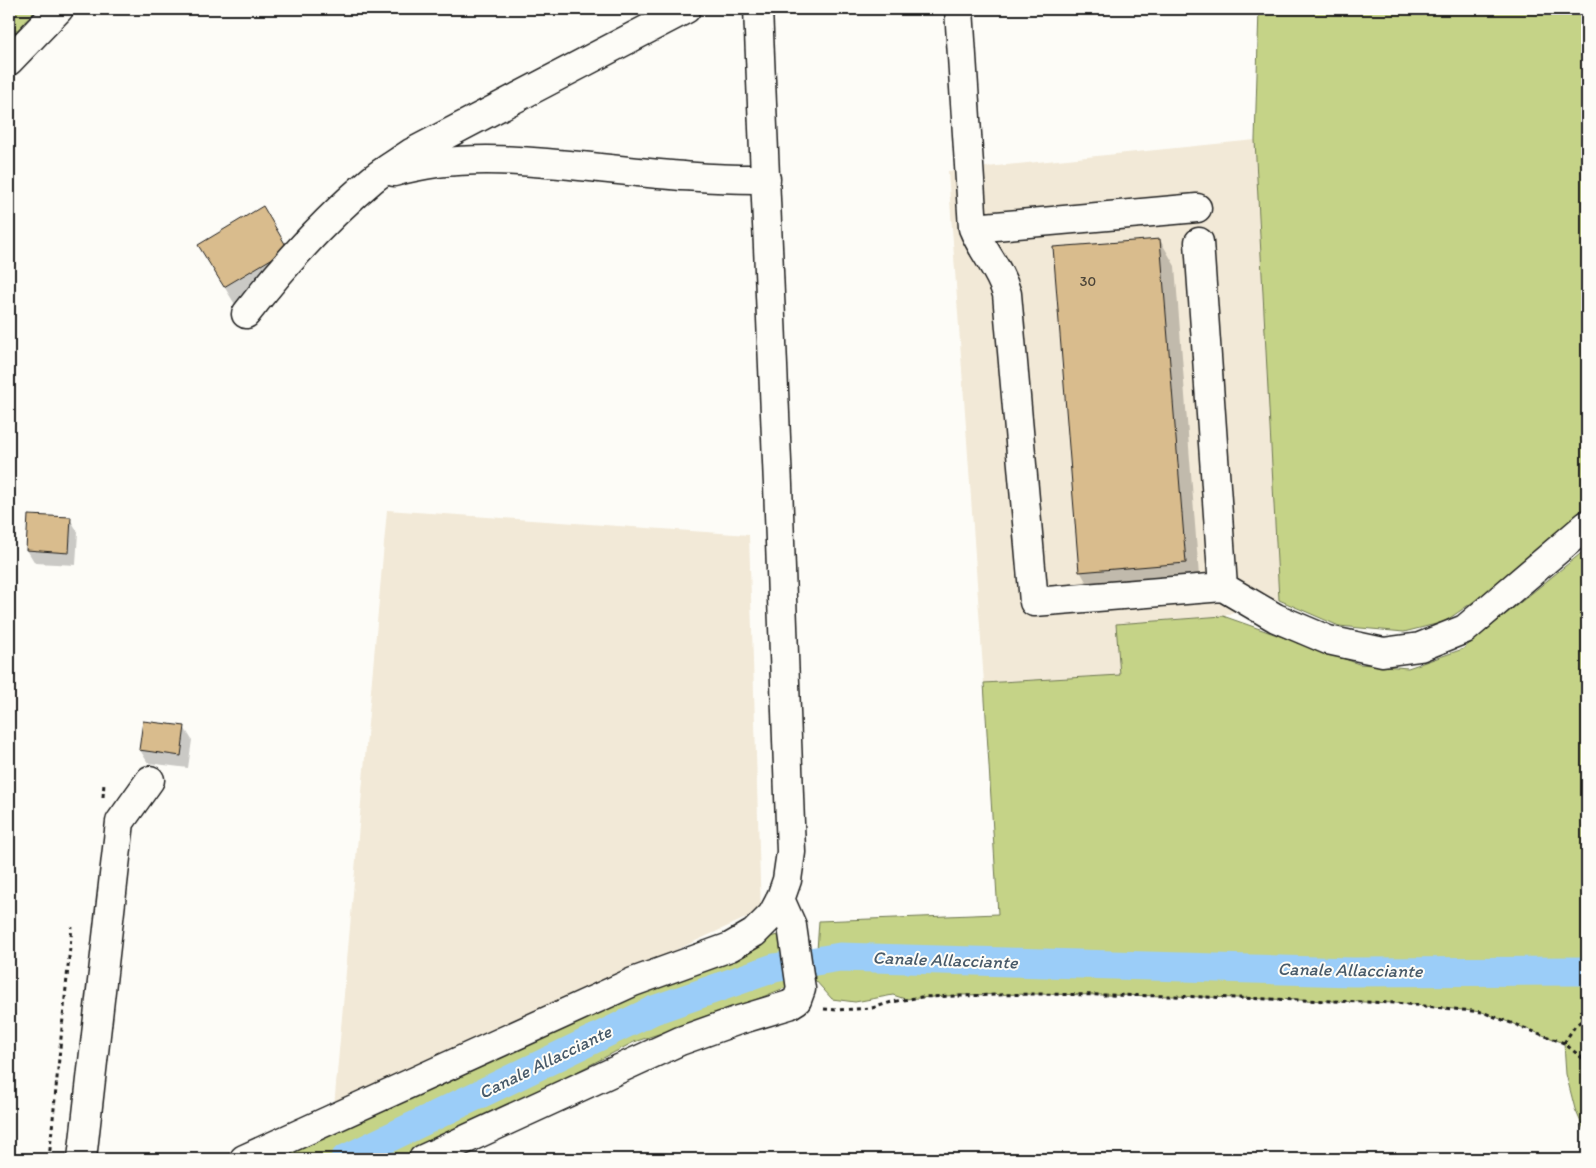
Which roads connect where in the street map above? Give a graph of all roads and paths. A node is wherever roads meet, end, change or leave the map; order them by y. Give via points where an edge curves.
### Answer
1 (59, 9) edge
2 (686, 9) edge
3 (758, 9) edge
4 (959, 9) edge
5 (9, 61) edge
6 (374, 178) junction
7 (766, 179) junction
8 (1197, 208) dead end
9 (973, 228) junction
10 (1199, 242) dead end
11 (246, 314) dead end
12 (1587, 525) edge
13 (1223, 587) junction
14 (150, 780) dead end
15 (780, 899) junction
16 (72, 927) dead end
17 (798, 989) junction
18 (1587, 1016) edge
19 (1564, 1043) junction
20 (1587, 1062) edge
21 (49, 1159) edge
22 (82, 1159) edge
23 (244, 1159) edge
24 (423, 1159) edge

1 - 5 street
2 - 6 street via 411,153
3 - 7 street
4 - 9 street
6 - 7 street via 411,167 485,160 533,161 728,180
6 - 11 street via 325,222 271,281
7 - 15 street via 791,852
8 - 9 street
9 - 13 street via 1003,280 1007,294 1034,602
10 - 13 street
12 - 13 street via 1466,629 1420,647 1383,652 1328,640 1276,618
14 - 22 street via 120,822
15 - 17 street via 792,926
15 - 23 street via 772,915 754,932 730,947 633,982
16 - 21 path
17 - 19 path via 821,1009 837,1010 872,1008 921,997 1035,994 1396,1003 1482,1012
17 - 24 street via 789,1005 680,1041
18 - 19 path via 1575,1026
19 - 20 path

